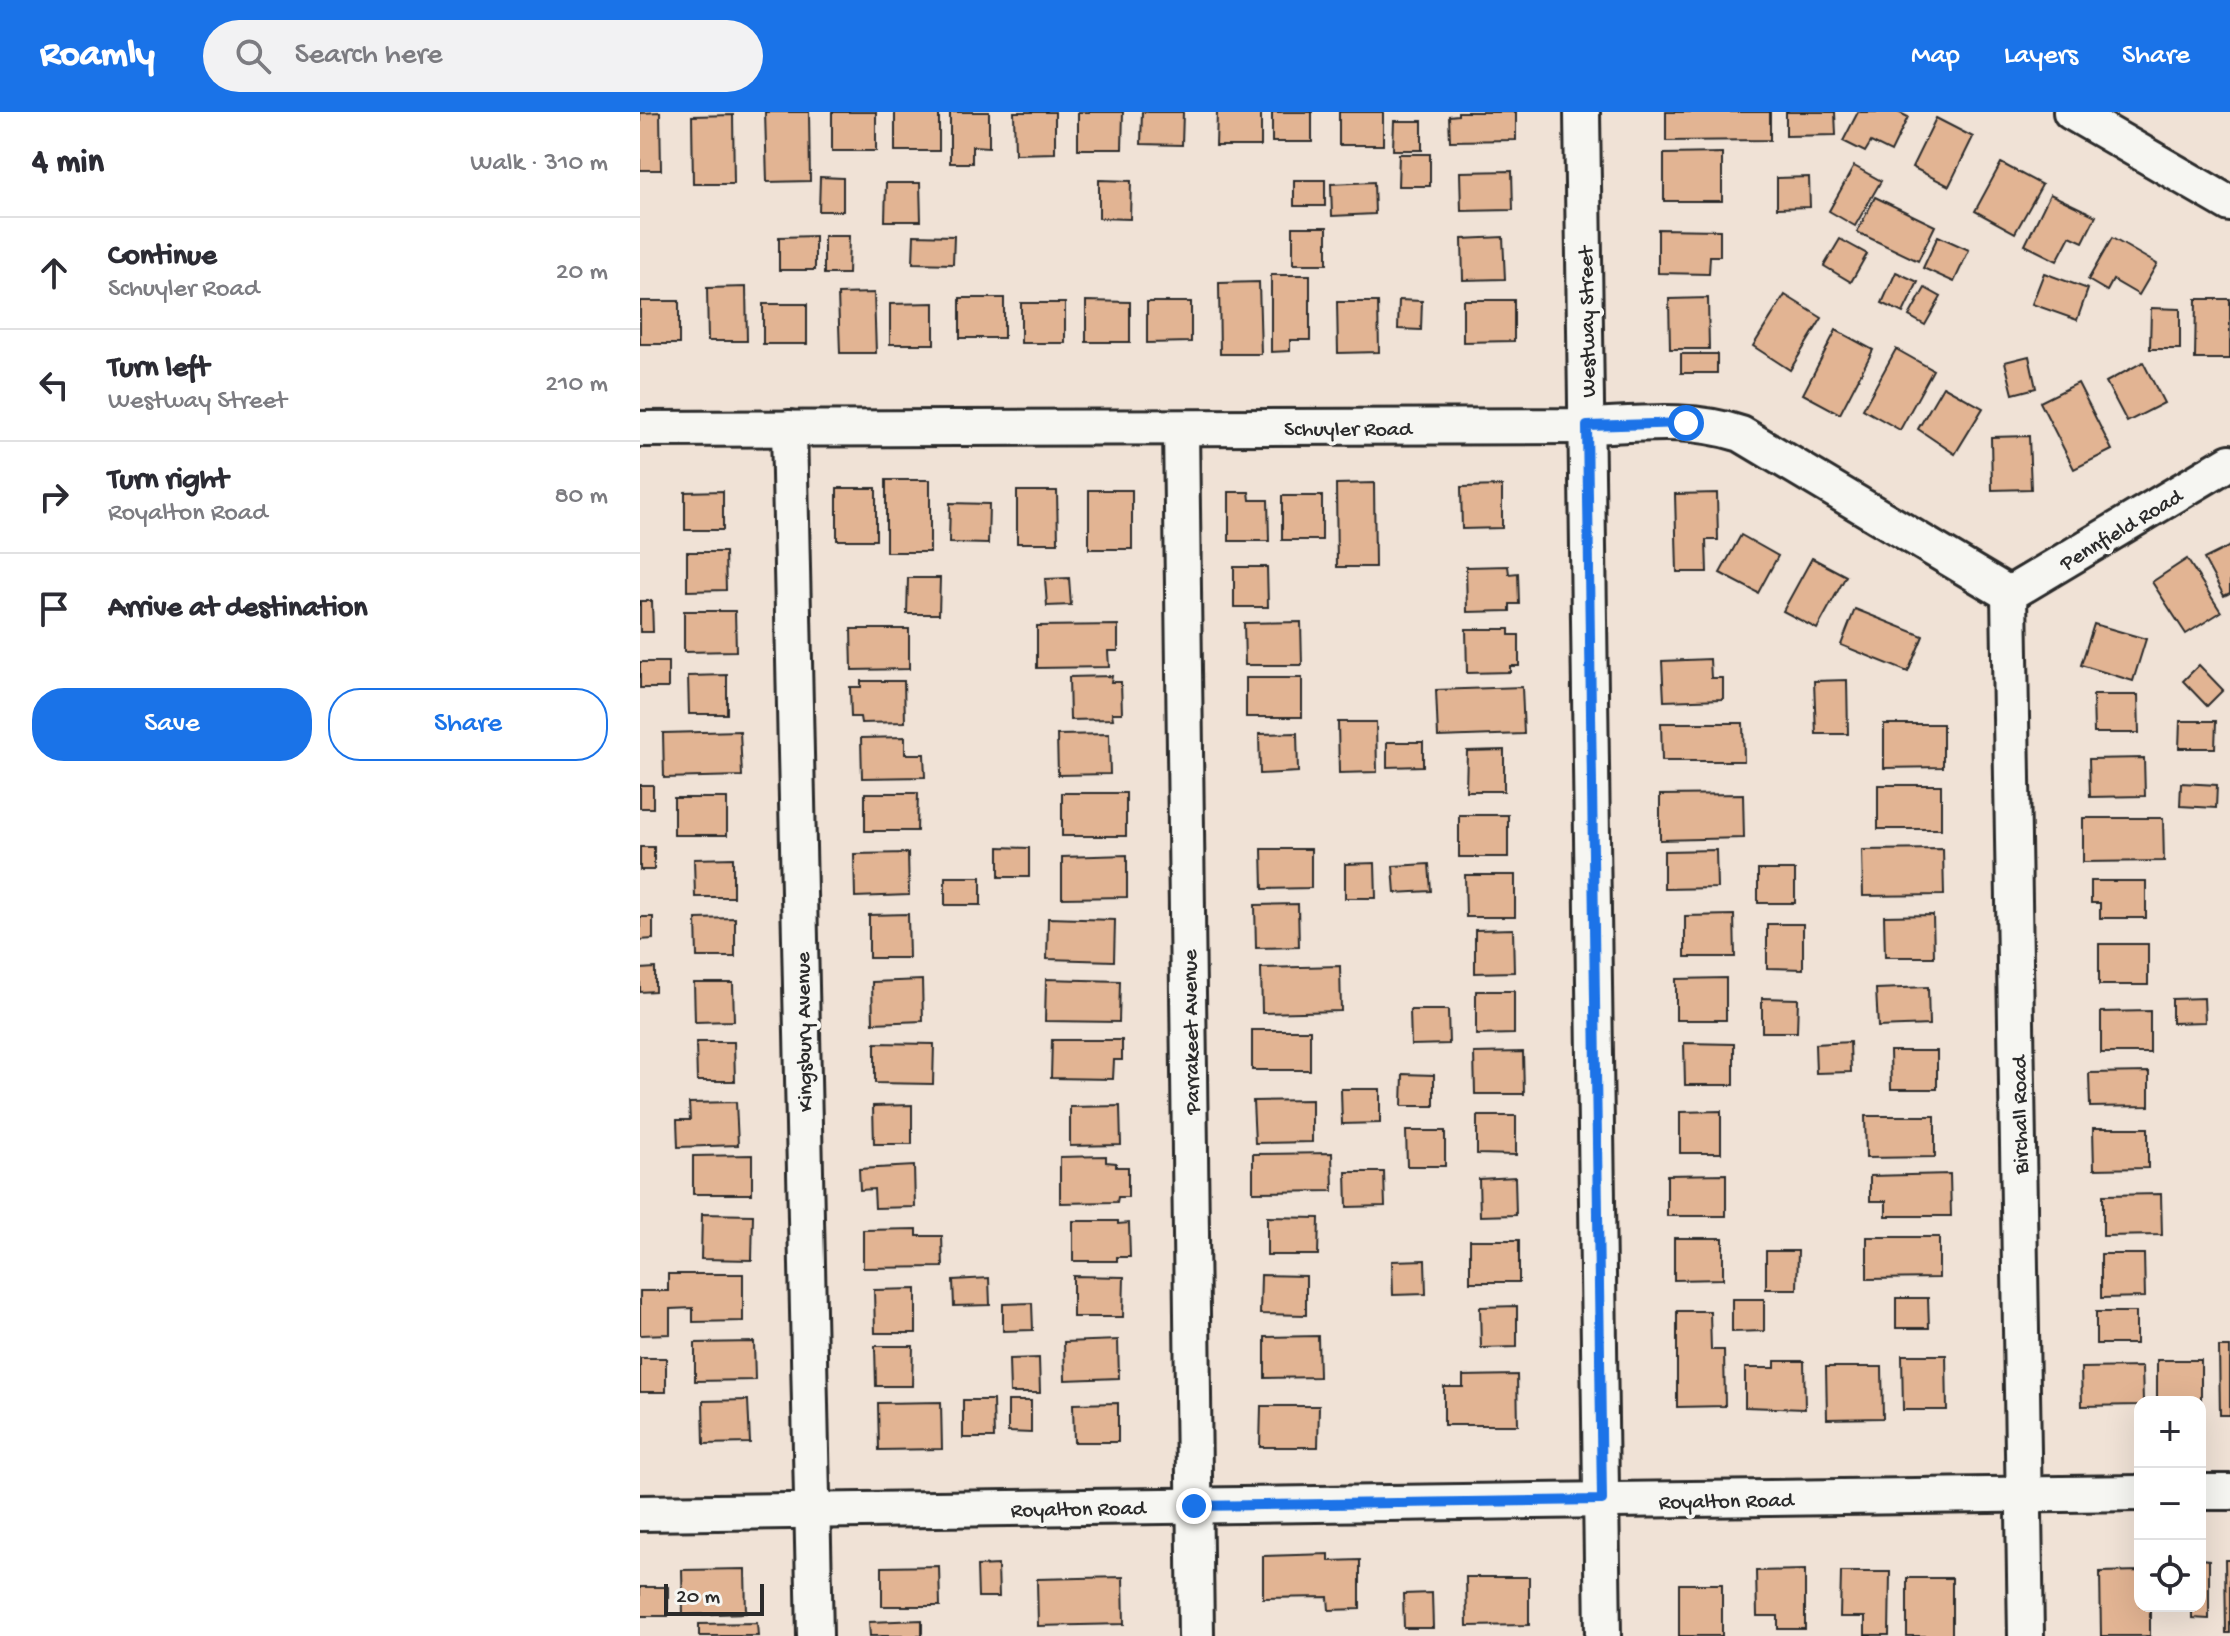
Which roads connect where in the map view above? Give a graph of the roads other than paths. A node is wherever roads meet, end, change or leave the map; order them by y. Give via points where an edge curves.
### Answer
1 (1582, 112) edge
2 (2071, 112) edge
3 (2230, 204) edge
4 (1587, 426) junction
5 (789, 428) junction
6 (1181, 428) junction
7 (640, 429) edge
8 (2230, 462) edge
9 (2009, 594) junction
10 (2206, 1492) edge
11 (2230, 1492) edge
12 (2134, 1493) edge
13 (2024, 1495) junction
14 (1602, 1500) junction
15 (1194, 1506) junction
16 (812, 1511) junction
17 (640, 1513) edge
18 (815, 1636) edge
19 (1196, 1636) edge
20 (1603, 1636) edge
21 (2026, 1636) edge

1 - 4 street, Westway Street
2 - 3 street
4 - 6 street, Schuyler Road
4 - 9 street, Schuyler Road via 1686,423 1741,434
4 - 14 street, Westway Street
5 - 6 street, Schuyler Road
5 - 7 street, Schuyler Road
5 - 16 street, Kingsbury Avenue
6 - 15 street, Parrakeet Avenue
8 - 9 street, Pennfield Road
9 - 13 street, Birchall Road
10 - 11 street
12 - 13 street, Royalton Road
13 - 14 street, Royalton Road
13 - 21 street, Birchall Road
14 - 15 street, Royalton Road
14 - 20 street, Westway Street
15 - 16 street, Royalton Road
15 - 19 street, Parrakeet Avenue
16 - 17 street, Royalton Road
16 - 18 street, Kingsbury Avenue

